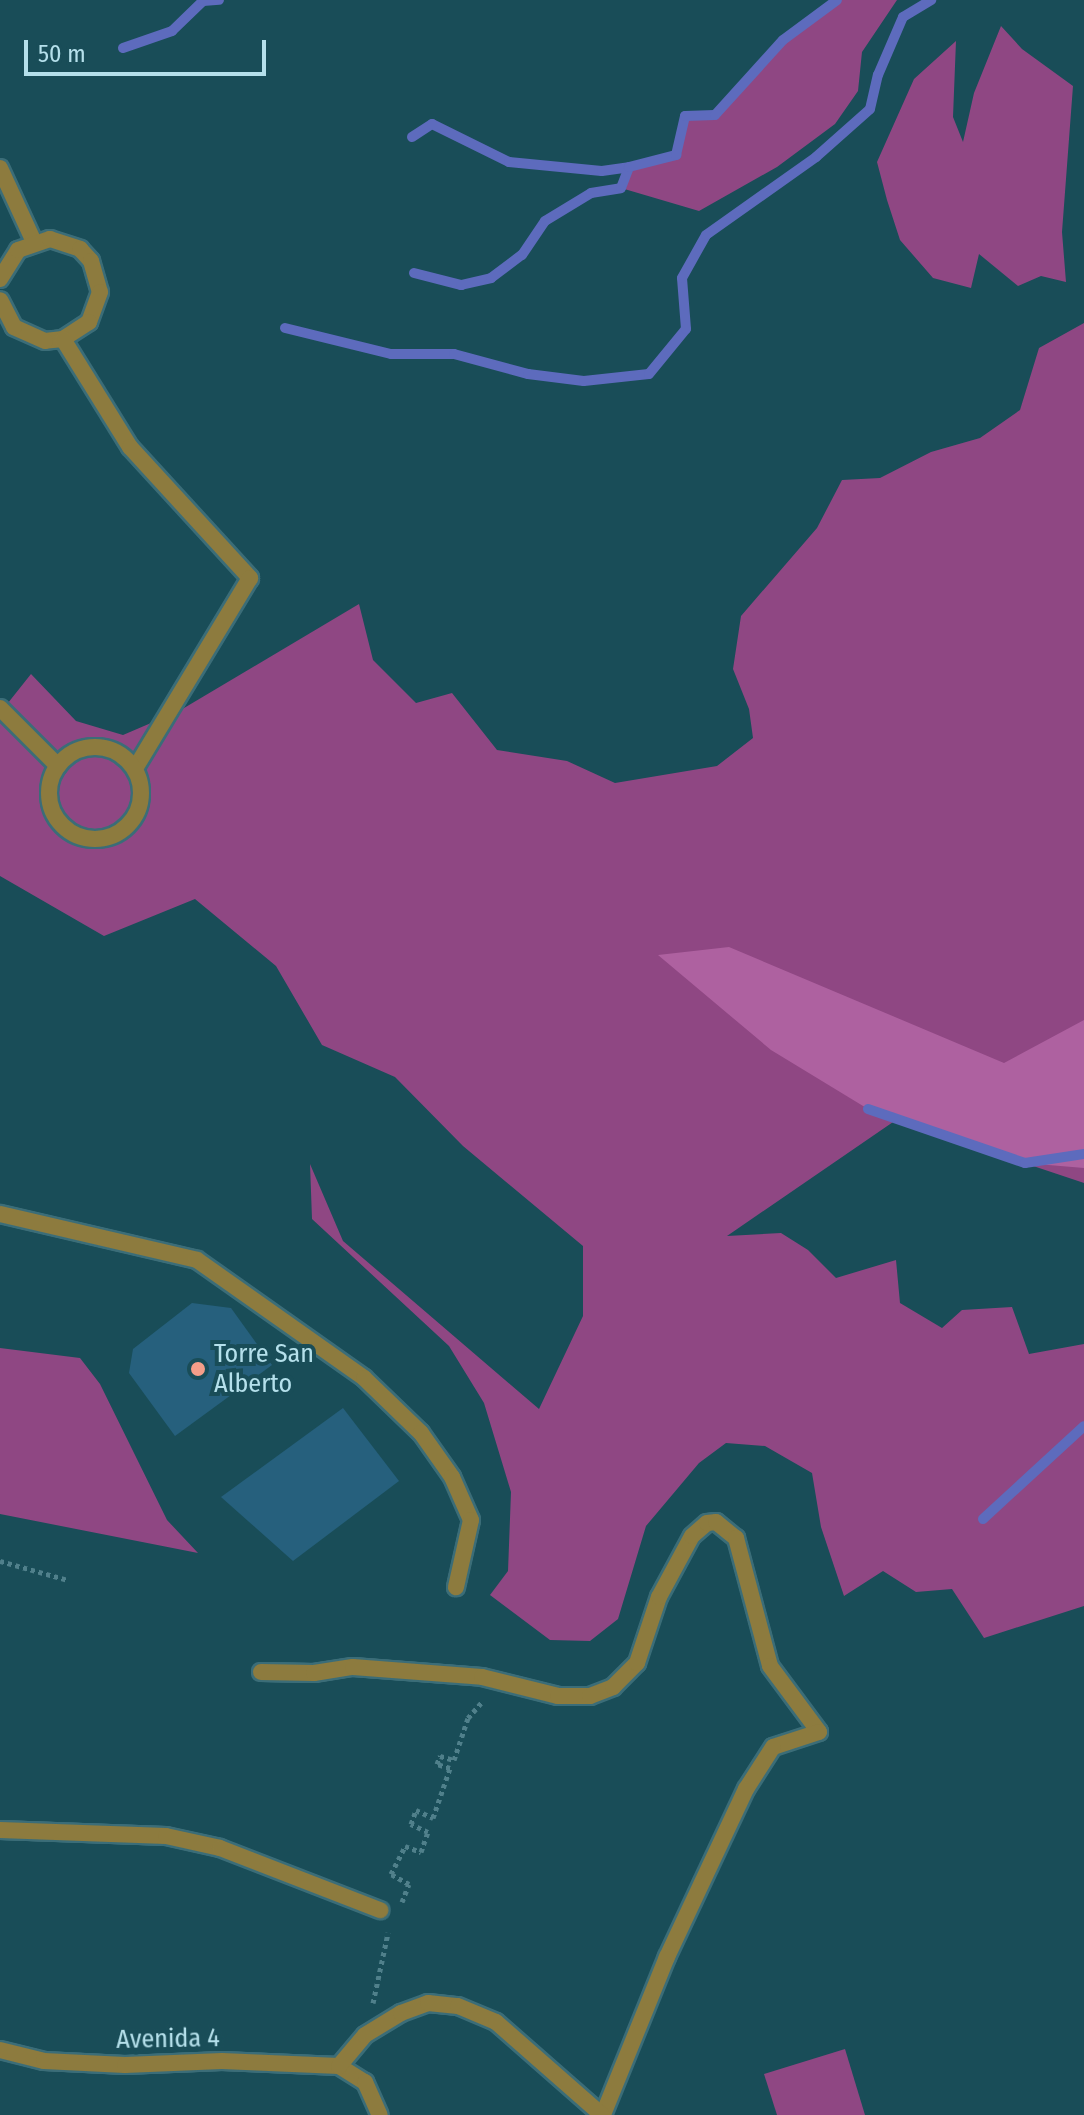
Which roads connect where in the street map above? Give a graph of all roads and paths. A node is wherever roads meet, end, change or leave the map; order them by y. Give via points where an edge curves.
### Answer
1 (0, 168) edge
2 (34, 242) junction
3 (0, 279) edge
4 (0, 300) edge
5 (63, 339) junction
6 (0, 708) edge
7 (58, 766) junction
8 (135, 769) junction
9 (0, 1214) edge
10 (0, 1561) edge
11 (68, 1580) dead end
12 (456, 1587) dead end
13 (261, 1672) dead end
14 (500, 1680) junction
15 (0, 1830) edge
16 (380, 1910) junction
17 (365, 2035) junction
18 (0, 2050) edge
19 (339, 2066) junction
20 (380, 2115) edge
21 (603, 2115) edge

1 - 2 street
2 - 3 street via 6,263
2 - 5 street via 50,239 80,249 98,275 99,299 89,322
4 - 5 street via 14,327 28,337
5 - 8 street via 130,447 250,578
6 - 7 street
7 - 8 street via 69,755 98,747 125,758
7 - 8 street via 49,795 60,823 71,833 101,839 128,826 137,814 141,799
9 - 12 street via 197,1260 364,1378 421,1433 452,1477 471,1520
10 - 11 path
13 - 14 street via 353,1667
14 - 16 path via 468,1718 454,1760 440,1756 437,1764 450,1768 433,1818 416,1810 411,1824 428,1832 421,1852 405,1846 391,1874 409,1884 397,1915
14 - 21 street via 558,1696 590,1696 613,1687 637,1663 659,1597 688,1542 707,1523 716,1522 736,1538 770,1666 819,1732 773,1747 746,1789 667,1957
15 - 16 street via 166,1836 220,1848
16 - 17 path via 375,1931 391,1934
17 - 19 street
17 - 21 street via 428,2003 458,2006 496,2022
18 - 19 street, Avenida 4 via 44,2061 112,2065 222,2061
19 - 20 street via 365,2082

